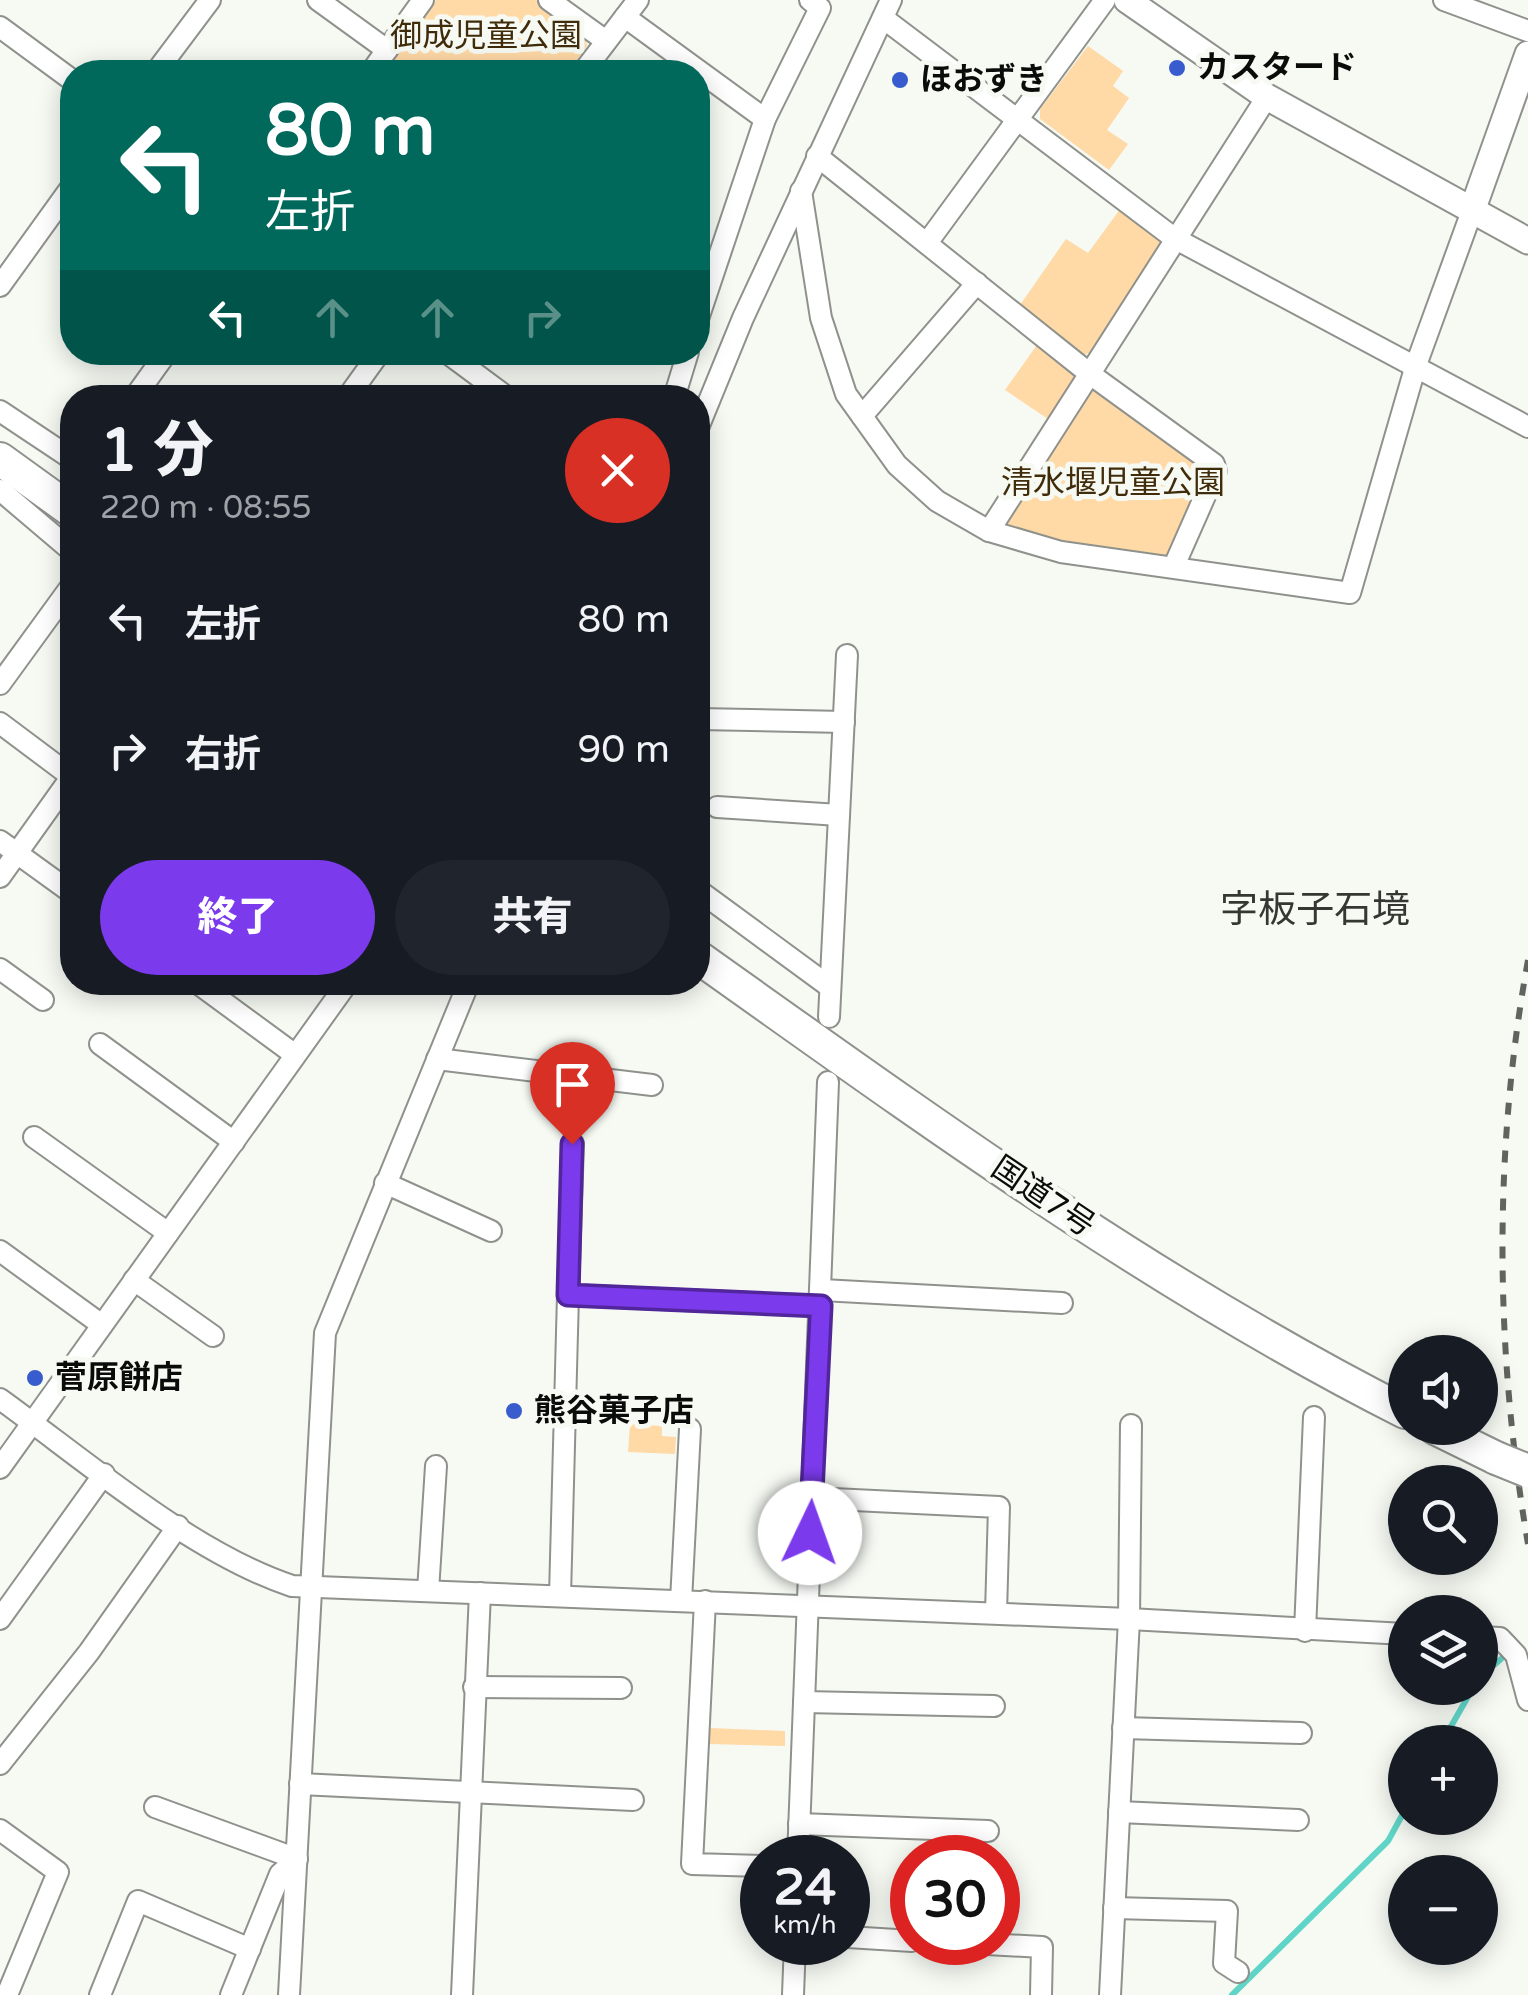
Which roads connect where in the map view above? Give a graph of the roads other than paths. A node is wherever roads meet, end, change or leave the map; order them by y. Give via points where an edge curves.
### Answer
1 (210, 0) edge
2 (318, 0) edge
3 (423, 0) edge
4 (549, 0) edge
5 (810, 0) edge
6 (1106, 0) edge
7 (1127, 0) edge
8 (1444, 0) edge
9 (632, 8) edge
10 (887, 9) edge
11 (0, 27) edge
12 (1528, 31) edge
13 (606, 41) junction
14 (387, 50) junction
15 (1528, 54) edge
16 (165, 60) edge
17 (380, 60) edge
18 (592, 60) edge
19 (694, 60) edge
20 (60, 71) edge
21 (710, 74) edge
22 (1268, 96) junction
23 (1018, 118) junction
24 (764, 119) junction
25 (817, 156) junction
26 (801, 191) junction
27 (60, 203) edge
28 (1472, 211) junction
29 (1174, 238) junction
30 (1528, 241) edge
31 (928, 243) junction
32 (710, 283) edge
33 (977, 283) junction
34 (0, 286) edge
35 (464, 365) edge
36 (1416, 365) junction
37 (1090, 374) junction
38 (490, 385) edge
39 (710, 400) edge
40 (0, 411) edge
41 (862, 416) junction
42 (1528, 427) edge
43 (60, 451) edge
44 (0, 459) edge
45 (0, 490) edge
46 (60, 502) edge
47 (990, 531) junction
48 (60, 542) edge
49 (1174, 566) junction
50 (60, 602) edge
51 (847, 655) dead end
52 (0, 684) edge
53 (710, 720) edge
54 (844, 722) junction
55 (0, 723) edge
56 (60, 767) edge
57 (60, 793) edge
58 (717, 807) dead end
59 (839, 815) junction
60 (0, 840) edge
61 (18, 853) junction
62 (0, 878) edge
63 (60, 884) edge
64 (710, 899) edge
65 (710, 965) edge
66 (0, 970) edge
67 (830, 987) junction
68 (219, 995) edge
69 (338, 995) edge
70 (463, 995) edge
71 (43, 1000) dead end
72 (829, 1017) dead end
73 (100, 1044) dead end
74 (294, 1054) junction
75 (437, 1059) junction
76 (828, 1082) dead end
77 (652, 1085) dead end
78 (34, 1137) dead end
79 (234, 1142) junction
80 (572, 1144) dead end
81 (385, 1183) junction
82 (490, 1231) dead end
83 (168, 1233) junction
84 (0, 1251) edge
85 (134, 1280) junction
86 (568, 1295) junction
87 (822, 1298) junction
88 (1062, 1303) dead end
89 (102, 1326) junction
90 (212, 1336) dead end
91 (0, 1399) edge
92 (1388, 1403) edge
93 (1314, 1417) dead end
94 (33, 1422) junction
95 (1132, 1425) dead end
96 (690, 1429) dead end
97 (1470, 1445) edge
98 (436, 1466) dead end
99 (0, 1468) edge
100 (1528, 1472) edge
101 (104, 1474) junction
102 (812, 1498) junction
103 (178, 1526) junction
104 (311, 1586) junction
105 (428, 1591) junction
106 (480, 1593) junction
107 (560, 1596) junction
108 (681, 1600) junction
109 (705, 1601) junction
110 (807, 1605) junction
111 (996, 1613) junction
112 (1129, 1618) junction
113 (0, 1619) edge
114 (1305, 1630) junction
115 (1388, 1633) edge
116 (1498, 1638) edge
117 (474, 1687) junction
118 (621, 1688) dead end
119 (1528, 1700) edge
120 (804, 1702) junction
121 (994, 1706) dead end
122 (1124, 1728) junction
123 (1302, 1733) dead end
124 (0, 1764) edge
125 (300, 1784) junction
126 (470, 1792) junction
127 (633, 1800) dead end
128 (155, 1807) dead end
129 (1120, 1812) junction
130 (1298, 1820) dead end
131 (799, 1824) junction
132 (0, 1830) edge
133 (988, 1831) dead end
134 (799, 1835) edge
135 (296, 1859) junction
136 (740, 1865) edge
137 (1114, 1908) junction
138 (1020, 1946) edge
139 (250, 1949) junction
140 (794, 1965) edge
141 (1238, 1972) dead end
142 (7, 1995) edge
143 (100, 1995) edge
144 (230, 1995) edge
145 (289, 1995) edge
146 (462, 1995) edge
147 (793, 1995) edge
148 (1041, 1995) edge
149 (1110, 1995) edge

1 - 16 street
2 - 14 street
3 - 14 street
4 - 13 street
5 - 24 street via 820,8
6 - 23 street
7 - 22 street
8 - 12 street
9 - 13 street
9 - 19 street
10 - 23 street
10 - 25 street
11 - 20 street
13 - 18 street
14 - 17 street
15 - 28 street
21 - 24 street
22 - 28 street
22 - 29 street
23 - 29 street
23 - 31 street
24 - 32 street
25 - 26 street
25 - 31 street
26 - 39 street
26 - 41 street via 821,318 846,394
27 - 34 street
28 - 30 street
28 - 36 street
29 - 36 street
29 - 37 street
31 - 33 street
33 - 37 street
33 - 41 street
35 - 38 street
36 - 42 street
36 - 49 street via 1350,593
37 - 47 street
37 - 49 street via 1214,464
40 - 43 street
41 - 47 street via 897,465 937,501
44 - 46 highway
45 - 48 street
47 - 49 street via 1061,552
50 - 52 street
51 - 54 street
53 - 54 street
54 - 59 street
55 - 56 street
57 - 61 street
58 - 59 street
59 - 67 street
60 - 61 street
61 - 62 street
61 - 63 street
64 - 67 street
65 - 92 highway, 国道7号 via 1110,1242
66 - 71 street
67 - 72 street
68 - 74 street
69 - 74 street
70 - 75 street
73 - 79 street
74 - 79 street
75 - 77 street
75 - 81 street
76 - 87 street
78 - 83 street
79 - 83 street
80 - 86 street
81 - 82 street
81 - 104 street via 325,1333
83 - 85 street
84 - 89 street
85 - 89 street
85 - 90 street
86 - 87 street
86 - 107 street
87 - 88 street
87 - 102 street
89 - 94 street
91 - 94 street
93 - 114 street
94 - 99 street
94 - 101 street
95 - 112 street
96 - 108 street
97 - 100 highway, bridge
98 - 105 street
101 - 103 street
101 - 113 street
102 - 110 street
102 - 111 street via 999,1507
103 - 104 street via 260,1576
103 - 124 street
104 - 105 street
104 - 125 street
105 - 106 street
106 - 107 street
106 - 117 street
107 - 108 street
108 - 109 street
109 - 110 street
109 - 136 street via 692,1864
110 - 111 street
110 - 120 street
111 - 112 street
112 - 114 street
112 - 122 street
114 - 115 street
116 - 119 street via 1516,1655
117 - 118 street
117 - 126 street
120 - 121 street
120 - 131 street
122 - 123 street
122 - 129 street
125 - 126 street
125 - 135 street
126 - 127 street
126 - 146 street
128 - 135 street
129 - 130 street
129 - 137 street
131 - 133 street
131 - 134 street
132 - 142 street via 58,1872
135 - 139 street via 280,1874
135 - 145 street
137 - 141 street via 1227,1911 1224,1963
137 - 149 street
138 - 148 street via 1042,1947
139 - 143 street via 138,1901
139 - 144 street
140 - 147 street

